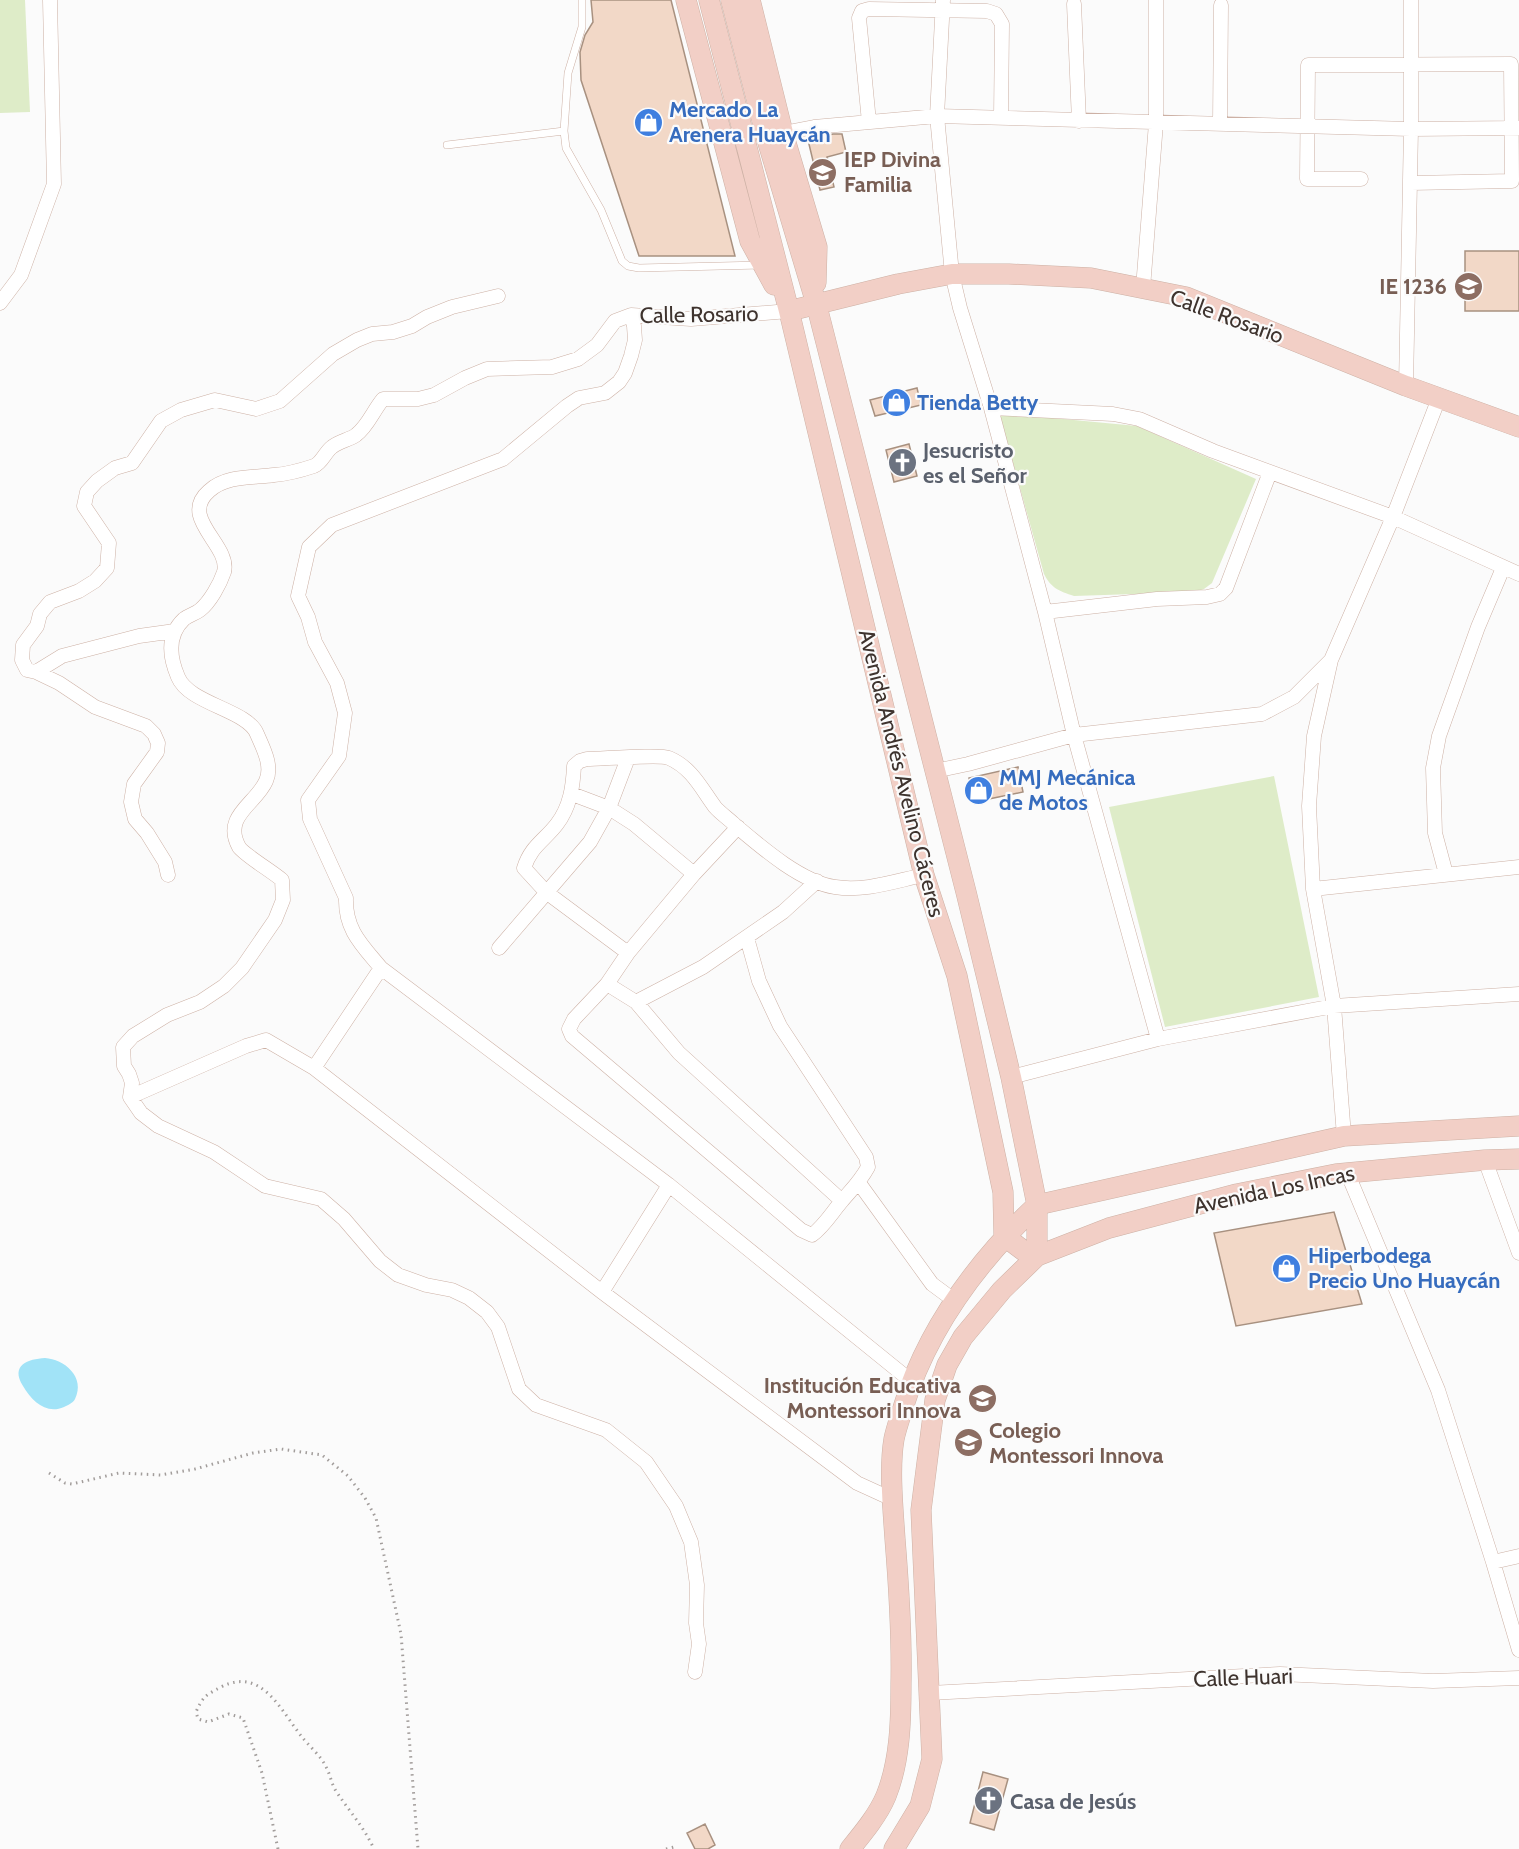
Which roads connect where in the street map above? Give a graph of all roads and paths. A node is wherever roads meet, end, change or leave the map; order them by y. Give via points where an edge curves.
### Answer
1 (50, 0) edge
2 (582, 0) edge
3 (686, 0) edge
4 (709, 0) edge
5 (731, 0) edge
6 (750, 0) edge
7 (1156, 0) edge
8 (1411, 0) edge
9 (1074, 4) dead end
10 (943, 5) edge
11 (1221, 5) dead end
12 (1411, 65) junction
13 (937, 116) junction
14 (1001, 118) junction
15 (1079, 121) junction
16 (869, 122) junction
17 (1156, 123) junction
18 (1220, 124) junction
19 (1307, 126) junction
20 (1515, 128) edge
21 (1412, 129) junction
22 (564, 132) junction
23 (783, 133) junction
24 (447, 145) dead end
25 (1361, 179) dead end
26 (1411, 183) junction
27 (763, 265) junction
28 (952, 274) junction
29 (1143, 288) junction
30 (498, 296) dead end
31 (0, 303) edge
32 (816, 303) junction
33 (789, 311) junction
34 (630, 315) junction
35 (1407, 386) junction
36 (1439, 399) junction
37 (991, 408) junction
38 (1519, 427) edge
39 (1270, 472) junction
40 (1393, 517) junction
41 (882, 566) junction
42 (1503, 568) junction
43 (854, 574) junction
44 (1519, 574) edge
45 (1046, 612) junction
46 (175, 631) junction
47 (1331, 660) junction
48 (36, 672) junction
49 (1074, 735) junction
50 (628, 758) junction
51 (935, 771) junction
52 (572, 794) junction
53 (609, 808) junction
54 (738, 827) junction
55 (1519, 867) edge
56 (694, 874) junction
57 (924, 874) junction
58 (1446, 874) junction
59 (168, 875) dead end
60 (817, 881) junction
61 (1314, 889) junction
62 (546, 892) junction
63 (747, 938) junction
64 (499, 948) dead end
65 (628, 953) junction
66 (381, 968) junction
67 (985, 972) junction
68 (957, 976) junction
69 (607, 984) junction
70 (1519, 994) edge
71 (636, 1002) junction
72 (1334, 1006) junction
73 (1158, 1039) junction
74 (314, 1068) junction
75 (1011, 1077) junction
76 (130, 1097) junction
77 (1519, 1126) edge
78 (1344, 1136) junction
79 (1519, 1159) edge
80 (1485, 1160) junction
81 (1347, 1172) junction
82 (859, 1184) junction
83 (669, 1185) junction
84 (842, 1201) junction
85 (1036, 1205) junction
86 (1004, 1236) junction
87 (1519, 1253) edge
88 (1037, 1256) junction
89 (602, 1292) junction
90 (955, 1301) junction
91 (911, 1381) junction
92 (49, 1473) dead end
93 (892, 1500) junction
94 (1519, 1556) edge
95 (1493, 1562) junction
96 (1519, 1650) edge
97 (695, 1672) dead end
98 (1519, 1678) edge
99 (930, 1693) junction
100 (278, 1849) edge
101 (374, 1849) edge
102 (418, 1849) edge
103 (666, 1849) edge
104 (675, 1849) edge
105 (850, 1849) edge
106 (894, 1849) edge

1 - 31 street via 54,184 21,275
2 - 22 lane via 582,27 568,73
3 - 27 main road, Avenida Andrés Avelino Cáceres via 750,241
4 - 33 main road, Avenida Andrés Avelino Cáceres
5 - 32 main road, Avenida Andrés Avelino Cáceres via 766,136
6 - 23 main road, Avenida Andrés Avelino Cáceres
7 - 17 street
8 - 12 street
9 - 15 street
10 - 13 street
10 - 14 street via 987,11 996,14 1002,24
10 - 16 street via 862,11 859,18
11 - 18 street
12 - 19 street via 1308,65
12 - 20 street via 1511,64
12 - 21 street
13 - 14 street
13 - 16 street
13 - 28 street
14 - 15 street
15 - 17 street
16 - 23 street
17 - 18 street
17 - 29 street
18 - 19 street
19 - 21 street
19 - 25 street via 1307,179
20 - 21 street
20 - 26 street via 1512,181
21 - 26 street
22 - 24 lane
22 - 27 lane via 572,162 628,266
23 - 32 main road, Avenida Andrés Avelino Cáceres via 817,247
26 - 35 street
27 - 33 main road, Avenida Andrés Avelino Cáceres
28 - 29 main road, Calle Rosario via 1091,278
28 - 32 main road, Calle Rosario
28 - 37 street
29 - 35 main road, Calle Rosario via 1186,297
30 - 48 street via 452,307 412,326 357,340 333,354 280,401 256,409 215,400 180,410 161,421 132,463 115,468 87,492 84,506 109,543 107,568 79,591 50,602 40,614 38,626 23,645 22,660 27,670
32 - 33 main road, Calle Rosario
32 - 41 main road, Avenida Andrés Avelino Cáceres
33 - 34 street, Calle Rosario via 691,319
33 - 43 main road, Avenida Andrés Avelino Cáceres
34 - 46 street, Calle Rosario via 615,321 597,345 578,359 552,367 487,369 434,395 383,399 355,436 330,448 317,465 277,475 240,478 211,489 201,499 200,515 223,555 224,571 212,596
34 - 66 street via 635,340 631,356 619,382 605,393 579,398 502,459 332,525 309,547 298,596 315,642 337,683 345,713 339,756 308,800 310,819 346,898 354,935
35 - 36 main road, Calle Rosario
36 - 38 main road, Calle Rosario
36 - 40 street
37 - 39 street via 1113,414 1139,419
37 - 45 street
39 - 40 street
39 - 45 street via 1226,588 1220,594
40 - 42 street
40 - 47 street
41 - 43 main road
41 - 51 main road, Avenida Andrés Avelino Cáceres
42 - 44 street
42 - 58 street via 1439,736 1433,768 1436,833
43 - 57 main road, Avenida Andrés Avelino Cáceres
45 - 49 street
46 - 48 street via 62,656
46 - 76 street via 170,643 178,678 191,694 256,730 269,765 267,781 240,813 234,828 240,848 282,880 283,900 275,920 242,968 224,986 200,1002 167,1015 133,1036 123,1047 124,1066 132,1083
47 - 49 street via 1293,697 1262,714
47 - 61 street via 1314,736 1310,806
48 - 59 street via 95,707 146,726 154,734 156,752 134,784 131,802 135,819 165,862
49 - 51 street
49 - 73 street
50 - 52 street via 580,761 574,766
50 - 53 street
50 - 54 street via 666,757 679,764 703,787 716,808
51 - 67 main road, Avenida Andrés Avelino Cáceres
52 - 53 street
52 - 62 street via 559,822 528,855 524,868
53 - 56 street
53 - 62 street via 590,842
54 - 56 street
54 - 60 street via 760,847
55 - 58 street
56 - 65 street
57 - 60 street via 869,887 834,887
57 - 68 main road, Avenida Andrés Avelino Cáceres
58 - 61 street
60 - 63 street
61 - 72 street
62 - 64 street
62 - 65 street
63 - 71 street via 704,968
63 - 82 street via 759,981 780,1026 866,1157 868,1167
65 - 69 street
66 - 74 street
66 - 83 street
67 - 68 main road
67 - 75 main road, Avenida Andrés Avelino Cáceres
68 - 86 main road, Avenida Andrés Avelino Cáceres via 1003,1192
69 - 71 street
69 - 84 street via 574,1019 569,1029 572,1036 801,1230 812,1235 822,1228
70 - 72 street
71 - 84 street via 679,1053
72 - 73 street
72 - 78 street
73 - 75 street
74 - 76 street via 266,1040
74 - 89 street
75 - 85 main road, Avenida Andrés Avelino Cáceres
76 - 97 street via 141,1113 158,1126 214,1152 265,1186 321,1199 398,1275 469,1298 498,1327 519,1389 536,1405 606,1430 646,1462 676,1506 691,1542 699,1644
77 - 78 main road, Avenida Los Incas
78 - 85 main road, Avenida Los Incas
79 - 80 main road, Avenida Los Incas
80 - 81 main road, Avenida Los Incas
80 - 87 street
81 - 88 main road, Avenida Los Incas via 1237,1194 1109,1228
81 - 95 street via 1437,1390
82 - 84 street
82 - 90 street via 933,1284
83 - 89 street
83 - 91 street
85 - 86 main road
85 - 88 main road, Avenida Andrés Avelino Cáceres
86 - 88 main road
86 - 90 main road
88 - 99 main road via 963,1337 947,1365 935,1400 921,1510
89 - 93 street via 857,1483
90 - 91 main road via 933,1334
91 - 93 main road via 894,1439
92 - 102 path via 72,1484 119,1473 161,1475 281,1449 322,1455 348,1476 376,1518 401,1634
93 - 105 main road via 902,1625 898,1758 885,1797
94 - 95 street
95 - 96 street
98 - 99 street, Calle Huari via 1433,1681 1280,1674
99 - 106 main road via 932,1759 921,1806
100 - 101 path via 262,1773 243,1718 229,1714 208,1722 198,1719 196,1712 203,1696 231,1682 249,1683 266,1690 281,1706 325,1763 335,1790
103 - 104 path

